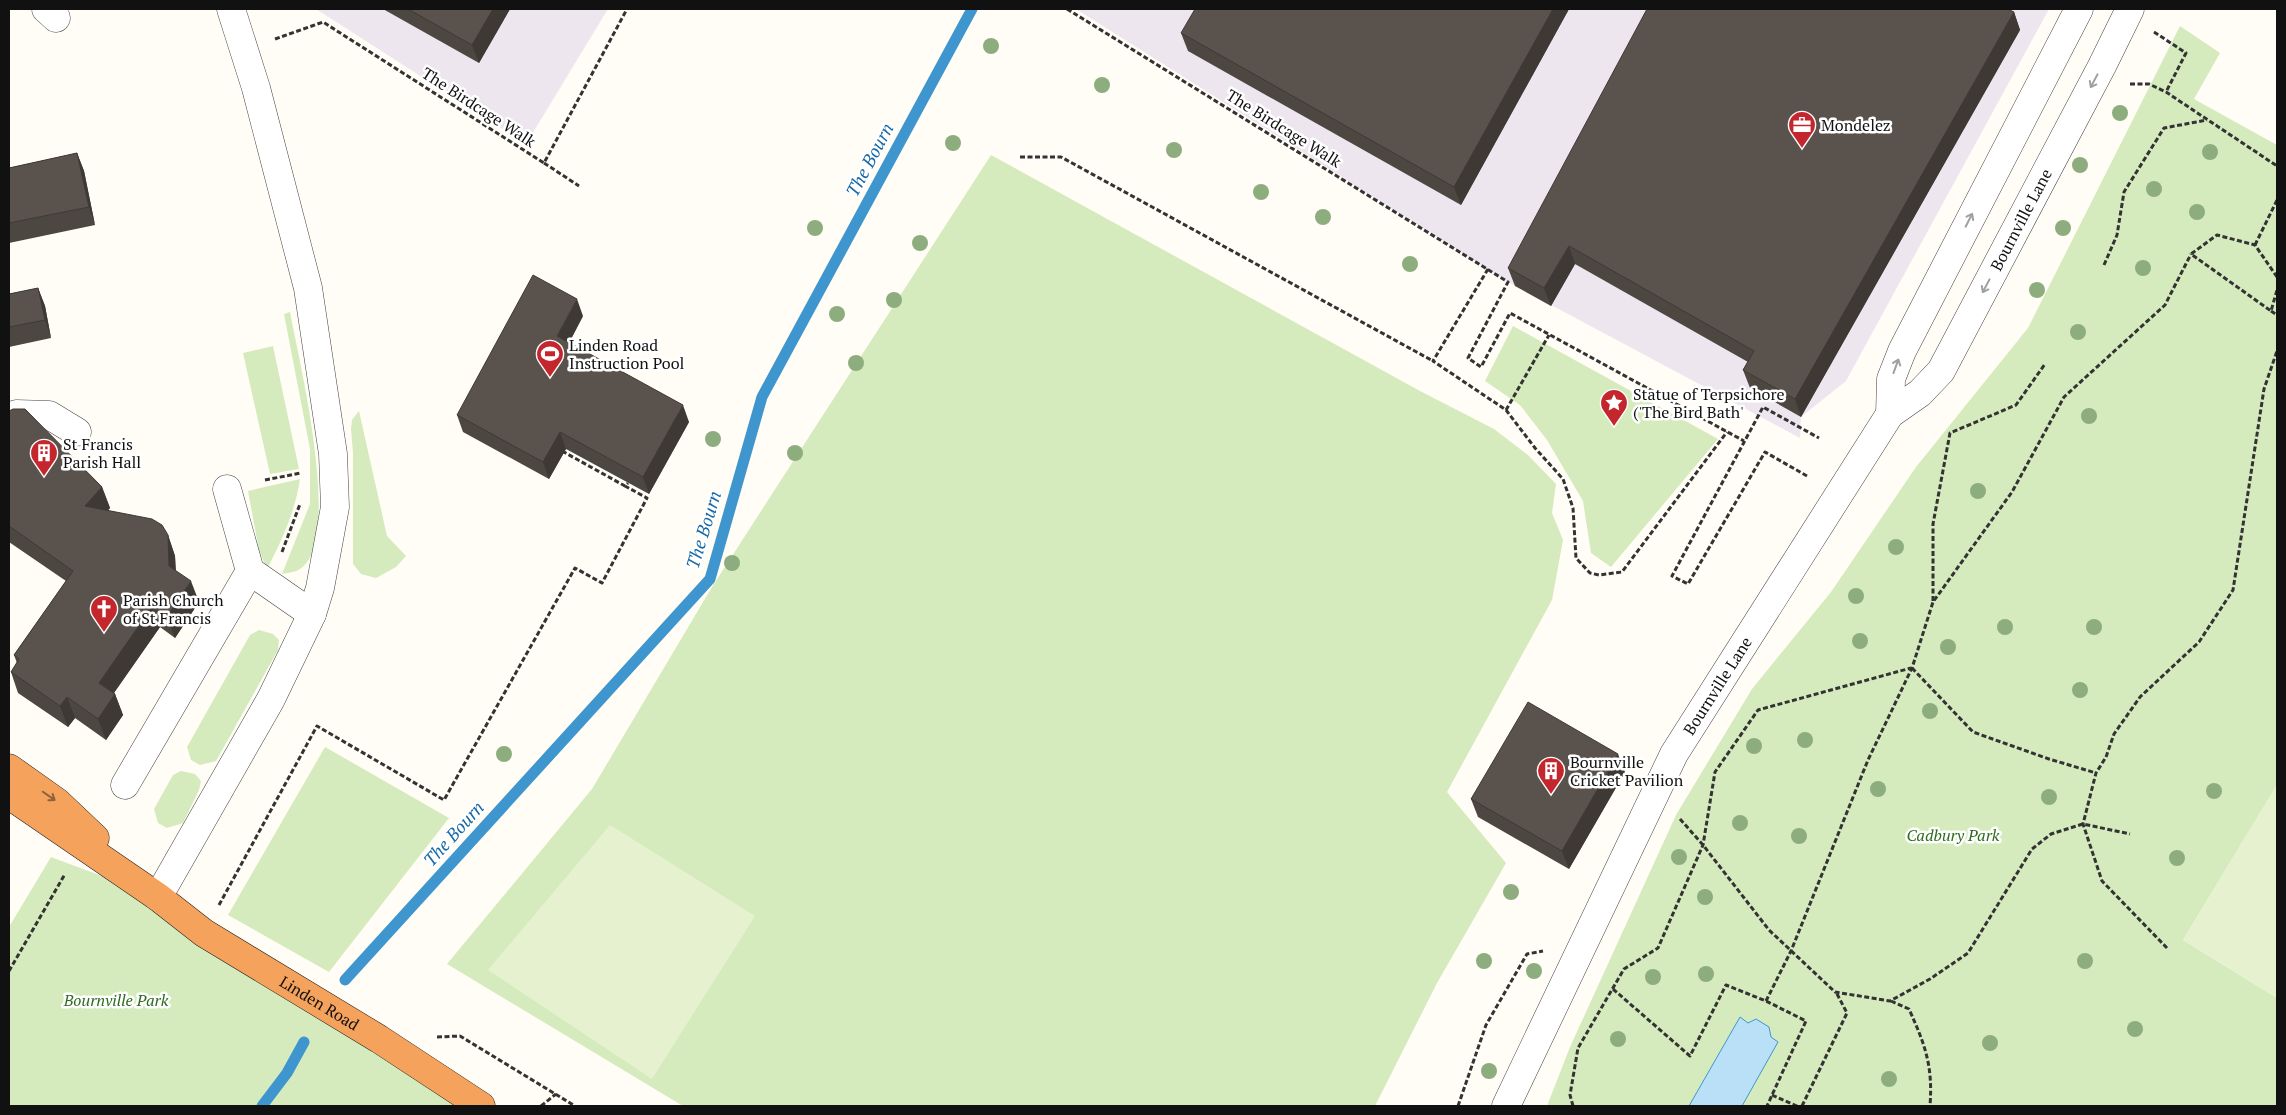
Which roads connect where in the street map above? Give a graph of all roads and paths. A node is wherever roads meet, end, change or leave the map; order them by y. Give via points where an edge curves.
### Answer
1 (231, 9) edge
2 (627, 9) edge
3 (1068, 9) edge
4 (2079, 9) edge
5 (2124, 11) edge
6 (273, 40) dead end
7 (2149, 84) dead end
8 (2166, 92) junction
9 (2208, 120) junction
10 (1020, 157) dead end
11 (544, 164) junction
12 (2277, 166) edge
13 (579, 186) dead end
14 (2277, 200) edge
15 (2255, 245) junction
16 (2191, 254) junction
17 (2104, 265) dead end
18 (1488, 269) junction
19 (2277, 277) edge
20 (2277, 290) edge
21 (2271, 311) junction
22 (2277, 315) edge
23 (1548, 335) junction
24 (2277, 351) edge
25 (1433, 361) junction
26 (2045, 364) dead end
27 (1506, 410) junction
28 (1890, 414) junction
29 (9, 419) edge
30 (77, 432) dead end
31 (1727, 432) junction
32 (1819, 438) dead end
33 (1744, 441) junction
34 (558, 449) edge
35 (304, 472) dead end
36 (1807, 476) dead end
37 (265, 480) dead end
38 (227, 489) dead end
39 (250, 571) junction
40 (1933, 602) junction
41 (312, 614) junction
42 (1912, 668) junction
43 (9, 768) edge
44 (2096, 773) junction
45 (125, 785) dead end
46 (9, 795) edge
47 (1676, 815) dead end
48 (2084, 824) junction
49 (2130, 834) dead end
50 (1703, 844) junction
51 (66, 872) dead end
52 (158, 897) junction
53 (204, 933) junction
54 (1583, 942) junction
55 (2167, 948) dead end
56 (1791, 951) junction
57 (9, 971) edge
58 (1613, 989) junction
59 (1835, 992) junction
60 (1766, 1001) junction
61 (1890, 1001) junction
62 (433, 1037) dead end
63 (556, 1094) junction
64 (1772, 1095) junction
65 (481, 1106) edge
66 (541, 1106) edge
67 (575, 1106) edge
68 (1458, 1106) edge
69 (1506, 1106) edge
70 (1573, 1106) edge
71 (1767, 1106) edge
72 (1796, 1106) edge
73 (1802, 1106) edge
74 (1930, 1106) edge

1 - 41 street via 256,88 308,288 330,429 335,507
2 - 11 path, The Birdcage Walk
3 - 18 path, The Birdcage Walk
28 -> 4 street via 1891,379 1902,351
5 - 8 path via 2186,54
5 -> 28 street, Bournville Lane via 1941,370 1920,393
6 - 11 path, The Birdcage Walk via 324,22
7 - 8 path
8 - 9 path
9 - 12 path
9 - 17 path via 2164,128 2124,192 2117,235
10 - 25 path via 1061,157
11 - 13 path
14 - 15 path
15 - 16 path via 2217,235
15 - 19 path
16 - 21 path
16 - 40 path via 2164,305 2064,397 2012,492
18 - 23 path, The Birdcage Walk via 1508,282 1468,358 1481,366 1510,313
18 - 25 path
20 - 21 path
21 - 22 path
23 - 27 path
23 - 31 path
24 - 44 path via 2264,389 2233,590 2199,642 2140,697 2114,734
25 - 27 path
26 - 40 path via 2016,405 1950,433 1934,524
27 - 31 path via 1563,478 1573,508 1576,558 1590,573 1599,575 1622,572
28 - 54 street, Bournville Lane via 1674,754
29 - 30 street via 16,414 49,415
31 - 33 path
32 - 33 path via 1763,406
33 - 36 path via 1672,576 1688,584 1765,452
34 - 53 path via 647,498 602,582 575,568 444,800 317,726
35 - 37 path
38 - 39 street
39 - 41 street
39 - 45 street
40 - 42 path
41 - 52 street via 271,699
42 - 44 path via 1973,732
42 - 50 path via 1758,710 1715,772
42 - 56 path via 1868,760
43 -> 52 highway, Linden Road via 57,802
44 - 48 path
46 - 52 highway, Linden Road
47 - 50 path
48 - 49 path
48 - 55 path via 2102,880
48 - 61 path via 2051,834 2032,849 1968,952 1930,979
50 - 56 path via 1769,930
50 - 58 path via 1658,948 1624,969
51 - 57 path
52 - 53 highway, Linden Road
53 - 65 highway, Linden Road via 379,1039
54 - 68 path via 1527,954 1486,1025
54 - 69 street, Bournville Lane
56 - 59 path
56 - 60 path
58 - 60 path via 1690,1056 1726,985
58 - 70 path via 1578,1048 1570,1094
59 - 61 path
59 - 73 path via 1847,1012
60 - 64 path via 1806,1021
61 - 74 path via 1909,1008 1926,1047 1932,1081
62 - 63 path via 460,1036
63 - 66 path
63 - 67 path
64 - 71 path
64 - 72 path

